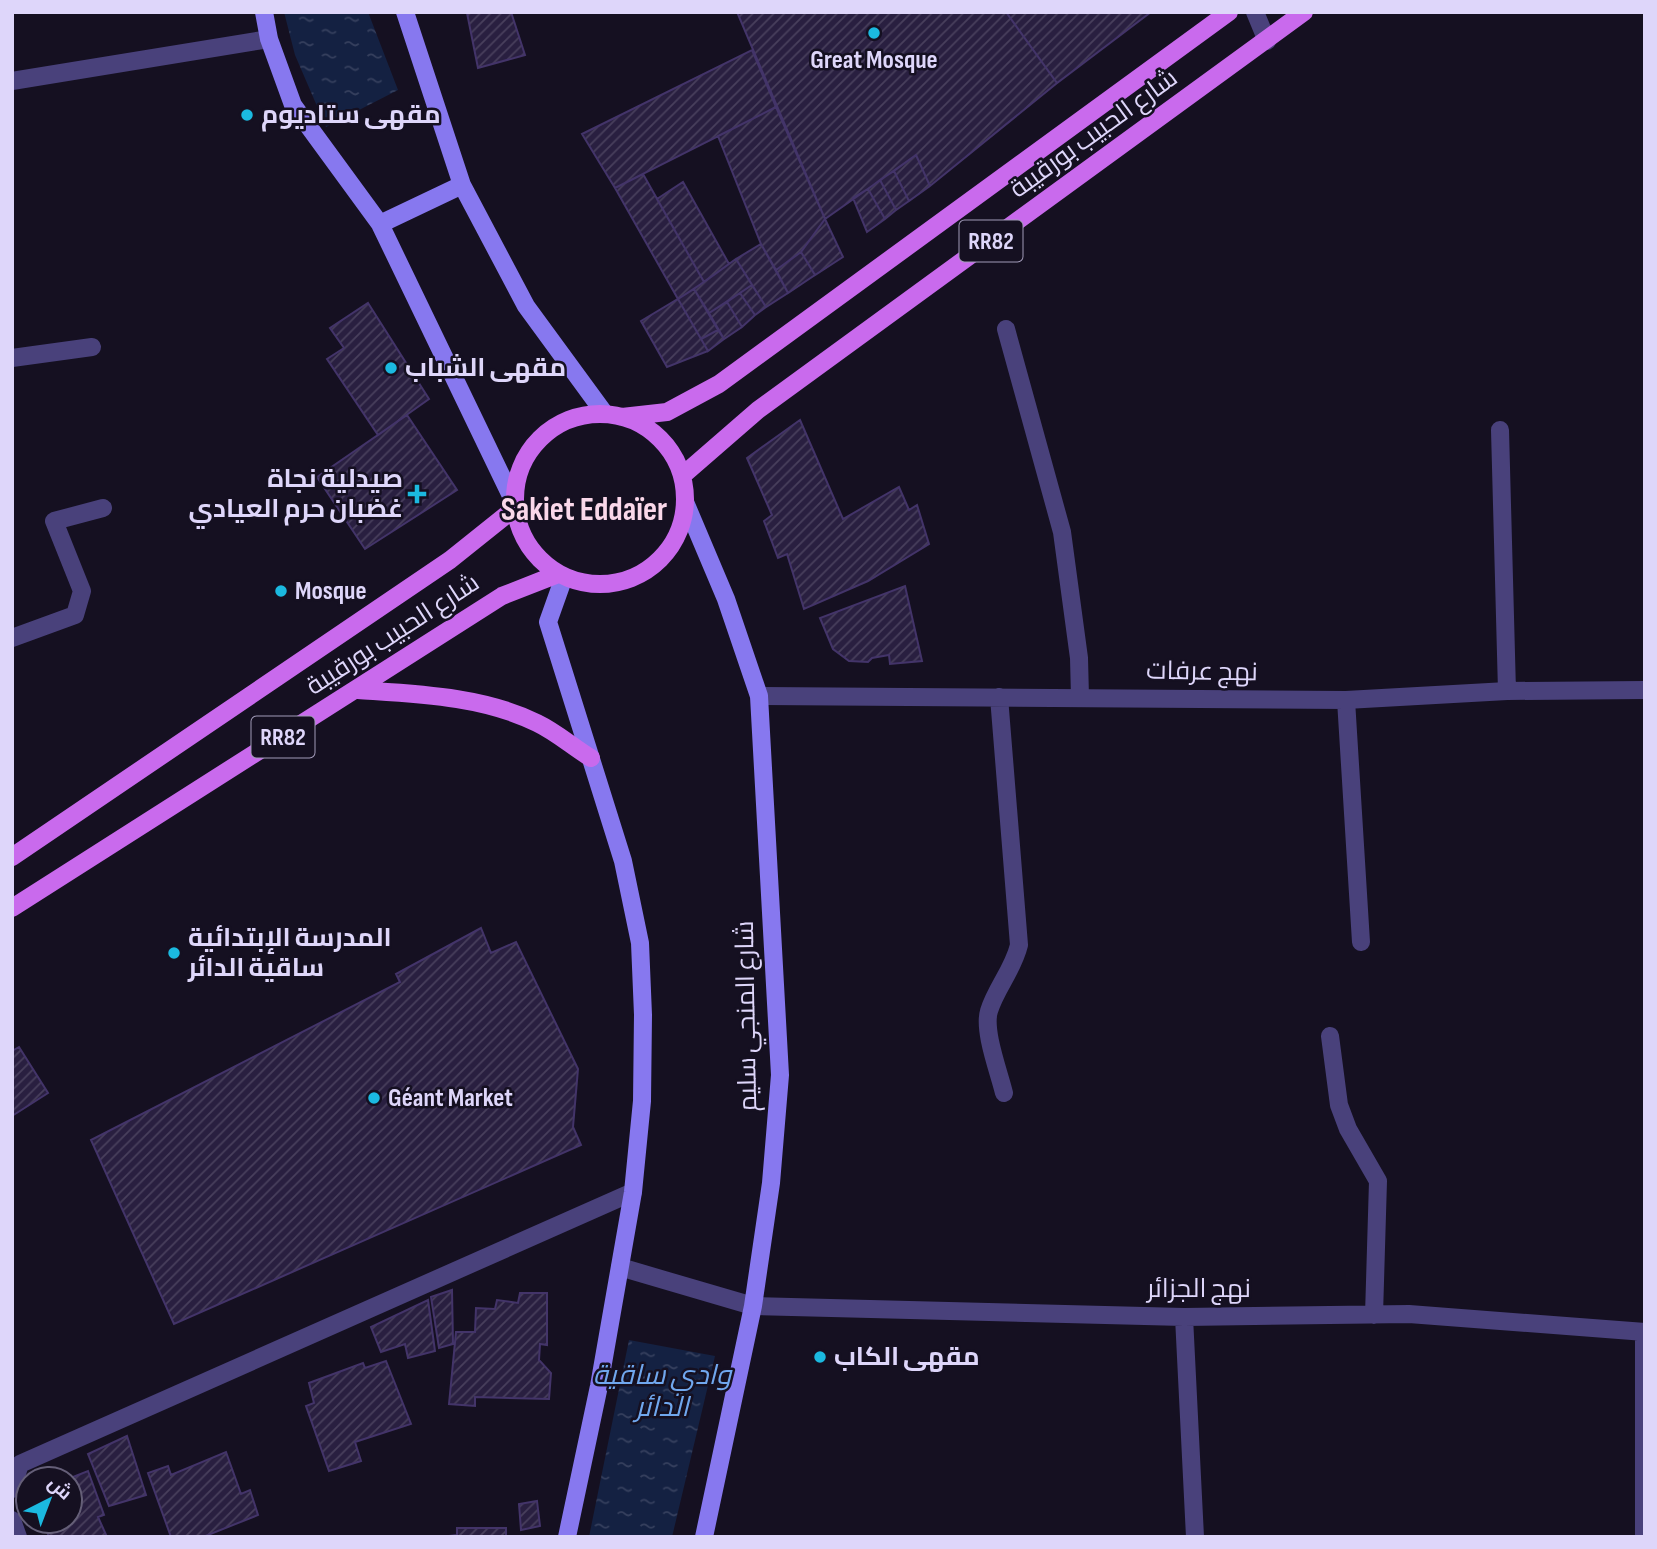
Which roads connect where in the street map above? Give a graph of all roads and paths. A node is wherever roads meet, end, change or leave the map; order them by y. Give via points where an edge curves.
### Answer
1 (264, 12) edge
2 (405, 12) edge
3 (1229, 12) edge
4 (1255, 12) edge
5 (1304, 12) edge
6 (269, 39) junction
7 (1267, 41) junction
8 (12, 81) edge
9 (462, 185) junction
10 (380, 224) junction
11 (1006, 329) dead end
12 (92, 347) dead end
13 (12, 358) edge
14 (614, 415) junction
15 (1500, 430) dead end
16 (682, 476) junction
17 (685, 502) junction
18 (514, 505) junction
19 (103, 508) dead end
20 (561, 575) junction
21 (12, 638) edge
22 (358, 690) junction
23 (1645, 690) edge
24 (1507, 691) junction
25 (759, 696) junction
26 (999, 697) junction
27 (1080, 697) junction
28 (1346, 700) junction
29 (591, 758) junction
30 (12, 858) edge
31 (12, 908) edge
32 (1361, 942) dead end
33 (1330, 1036) dead end
34 (1004, 1093) dead end
35 (633, 1192) junction
36 (620, 1267) junction
37 (753, 1306) junction
38 (1374, 1315) junction
39 (1184, 1317) junction
40 (1645, 1332) edge
41 (12, 1489) edge
42 (12, 1520) edge
43 (18, 1537) edge
44 (567, 1537) edge
45 (704, 1537) edge
46 (1195, 1537) edge
47 (1644, 1537) edge

1 - 6 main road
2 - 9 main road
3 - 14 main road, شارع الحبيب بورقيبة / RR82 via 719,384 667,412
4 - 7 street
5 - 7 main road, شارع الحبيب بورقيبة / RR82
6 - 8 street
6 - 10 main road via 293,105
7 - 16 main road, شارع الحبيب بورقيبة / RR82 via 758,410
9 - 10 main road
9 - 14 main road via 526,306
10 - 18 main road
11 - 27 street via 1062,532
12 - 13 street
14 - 16 main road via 639,423 666,445
14 - 18 main road, شارع الحبيب بورقيبة / RR82 via 585,415 565,421 540,438 522,462
15 - 24 street
16 - 17 main road
17 - 20 main road via 674,542 645,572 606,585
17 - 25 main road, شارع المنجي سليم via 726,599
18 - 20 main road via 528,546
18 - 30 main road, شارع الحبيب بورقيبة / RR82 via 450,560
19 - 21 street via 54,521 82,592 75,615
20 - 22 main road, شارع الحبيب بورقيبة / RR82 via 502,596
20 - 29 main road via 548,622
22 - 29 main road via 429,695 503,710 537,723
22 - 31 main road, شارع الحبيب بورقيبة / RR82
23 - 24 street, نهج عرفات
24 - 28 street, نهج عرفات
25 - 26 street, نهج عرفات
25 - 37 main road, شارع المنجي سليم via 780,1075 771,1183
26 - 27 street, نهج عرفات
26 - 34 street via 1018,945 988,1012 987,1025
27 - 28 street, نهج عرفات
28 - 32 street
29 - 35 main road via 623,861 640,943 642,1101
33 - 38 street via 1339,1105 1378,1181
35 - 36 main road
35 - 41 street via 20,1464
36 - 37 street, نهج الجزائر
36 - 44 main road
37 - 39 street, نهج الجزائر
37 - 45 main road, شارع المنجي سليم
38 - 39 street, نهج الجزائر
38 - 40 street, نهج الجزائر
39 - 46 street
40 - 47 street
42 - 43 street

